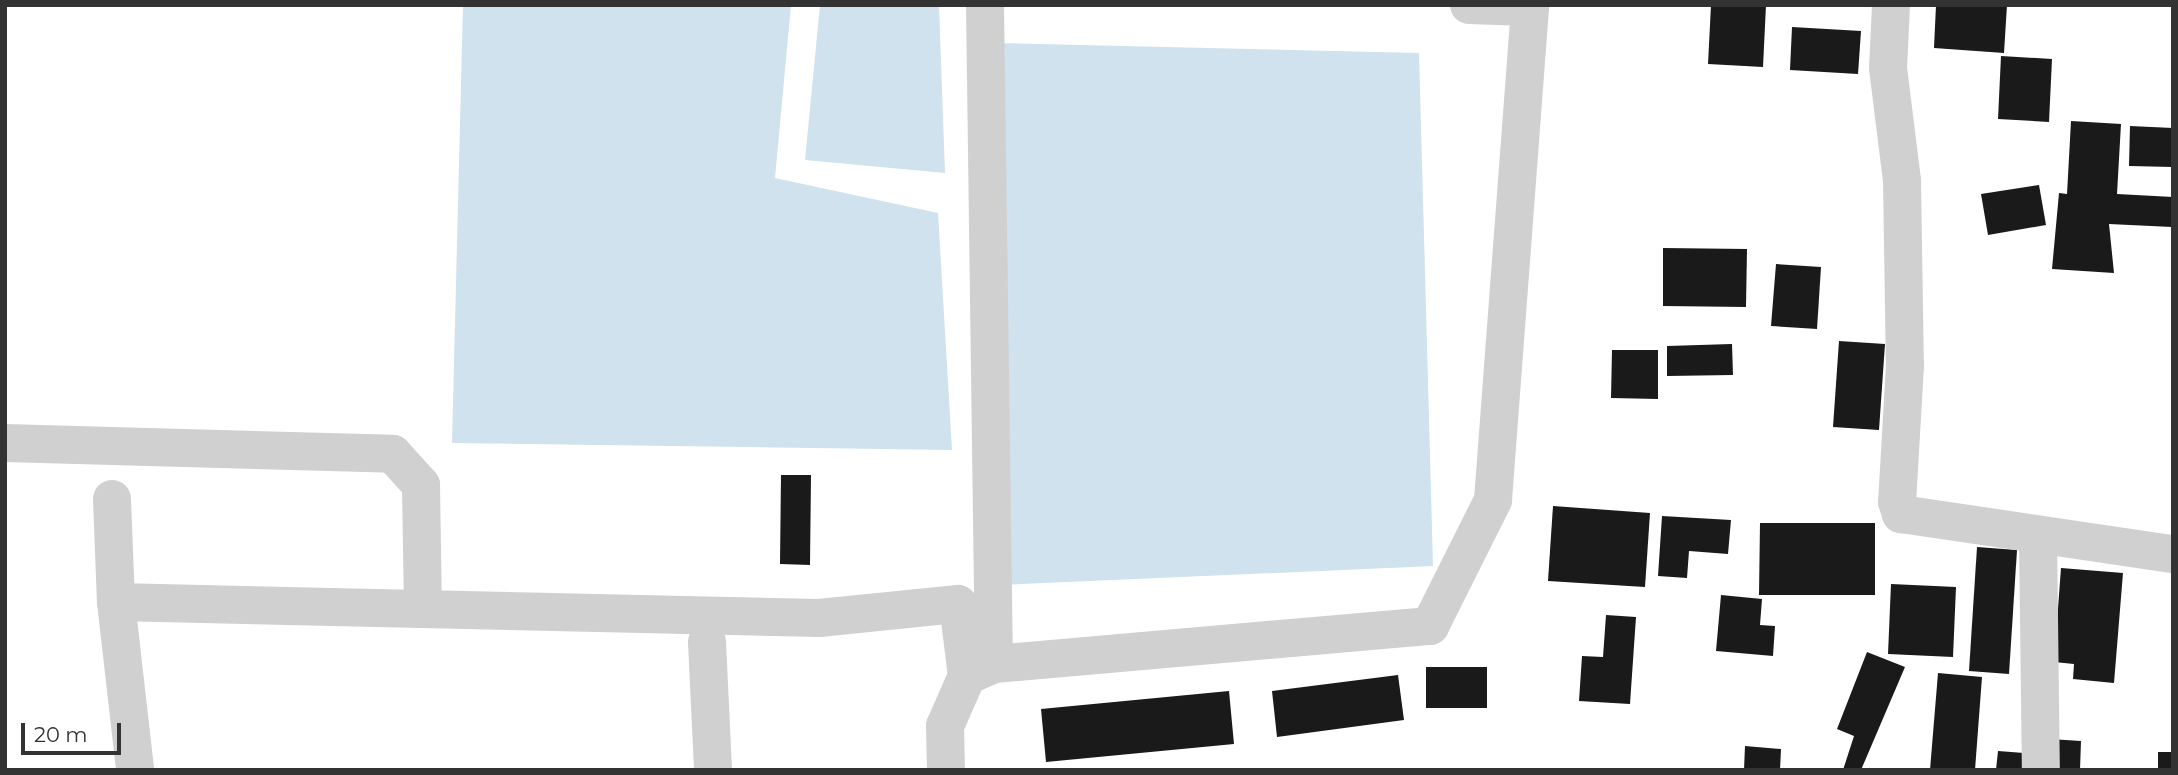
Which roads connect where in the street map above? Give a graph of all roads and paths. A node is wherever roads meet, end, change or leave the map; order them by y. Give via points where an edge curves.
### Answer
1 (985, 5) edge
2 (1469, 5) edge
3 (1891, 5) edge
4 (1530, 6) edge
5 (5, 443) edge
6 (112, 499) dead end
7 (2038, 536) junction
8 (2173, 554) edge
9 (116, 602) junction
10 (422, 609) junction
11 (707, 642) dead end
12 (980, 670) junction
13 (135, 770) edge
14 (713, 770) edge
15 (946, 770) edge
16 (2041, 770) edge

1 - 12 street
2 - 4 street
3 - 7 street via 1888,68 1902,181 1905,365 1897,502 1901,514
4 - 12 street via 1493,500 1430,626
5 - 10 street via 131,450 212,445 393,454 421,485
6 - 9 street
7 - 8 street
7 - 16 street
9 - 10 street
9 - 13 street
10 - 12 street via 819,618 958,604
11 - 14 street
12 - 15 street via 945,726

